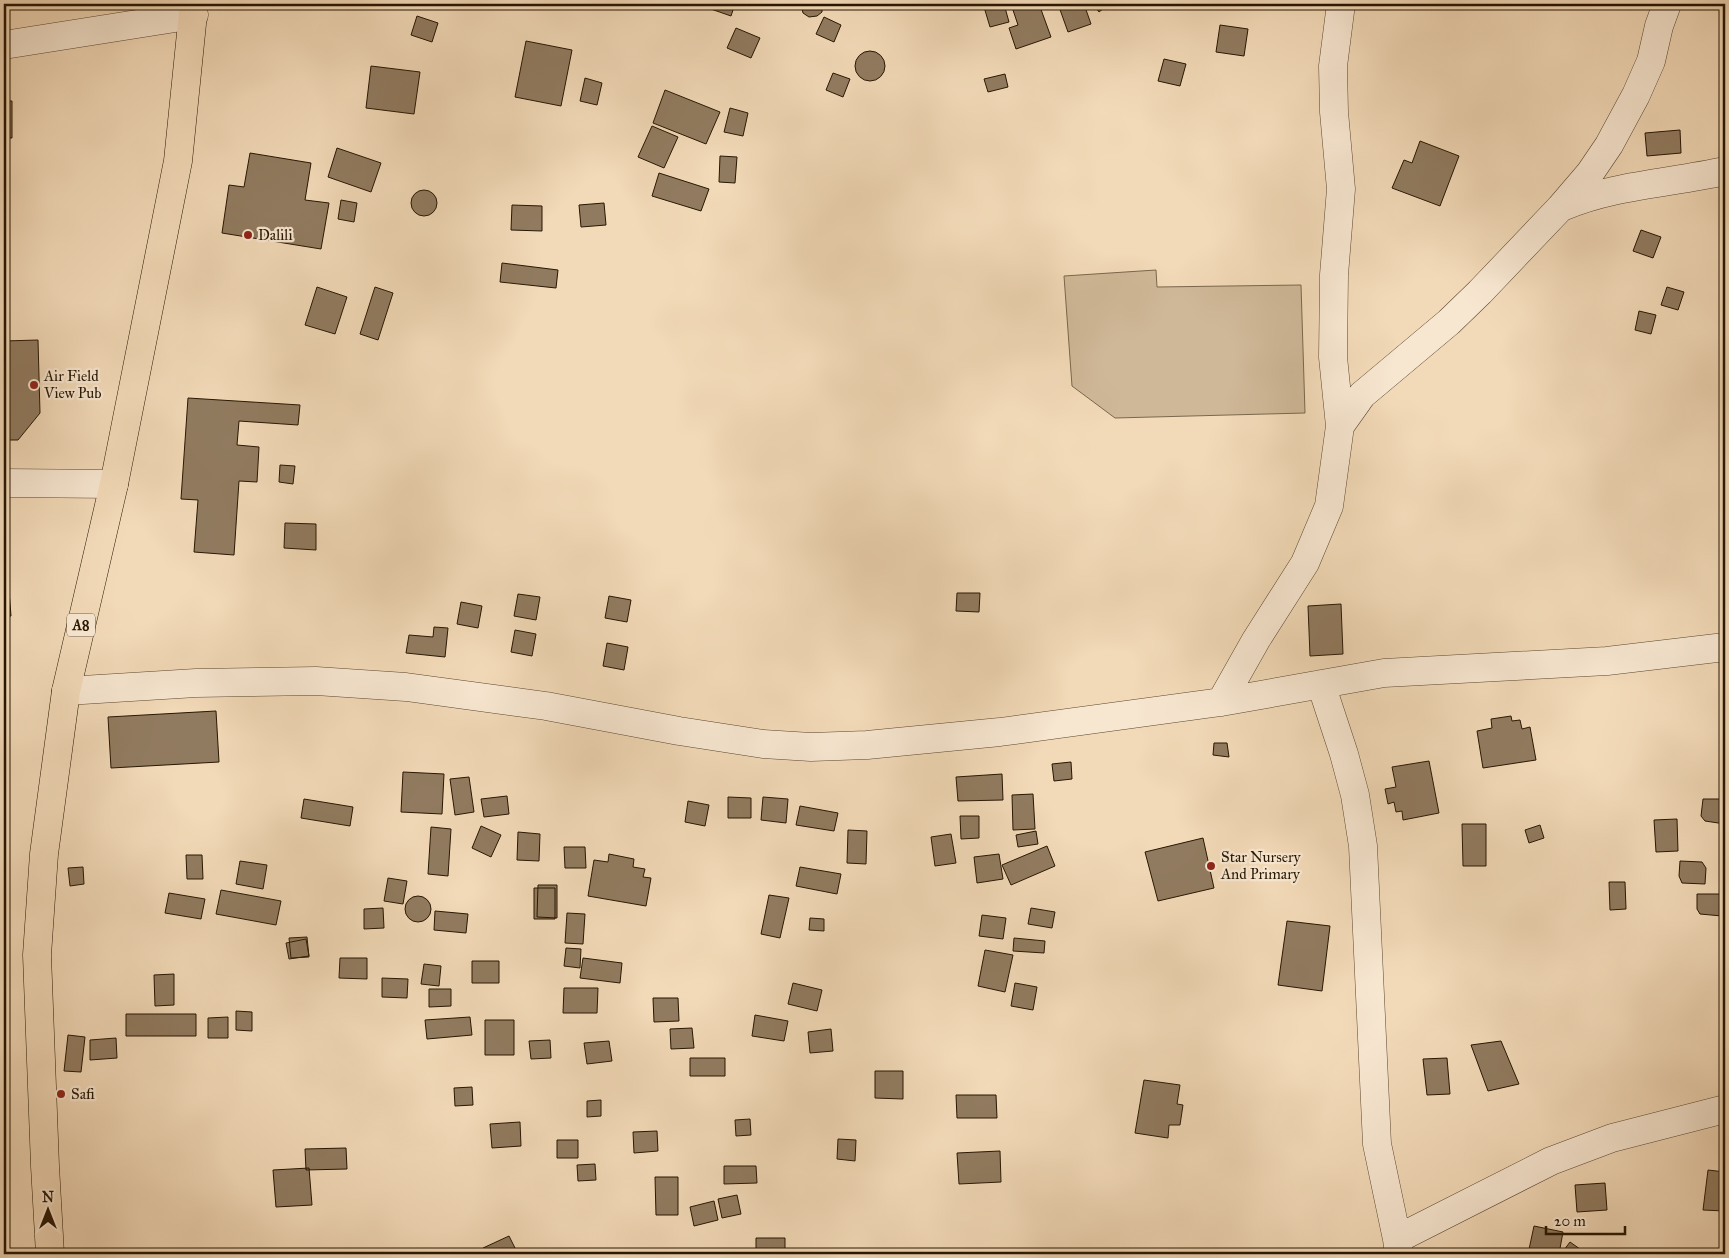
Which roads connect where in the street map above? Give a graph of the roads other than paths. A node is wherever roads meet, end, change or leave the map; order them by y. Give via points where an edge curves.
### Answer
1 (1341, 4) edge
2 (1667, 4) edge
3 (194, 9) edge
4 (4, 45) edge
5 (1725, 171) edge
6 (1560, 208) junction
7 (1340, 426) junction
8 (4, 483) edge
9 (114, 484) junction
10 (1725, 647) edge
11 (1321, 684) junction
12 (66, 690) junction
13 (1220, 702) junction
14 (1725, 1109) edge
15 (1398, 1247) edge
16 (50, 1254) edge

1 - 7 street via 1333,66 1341,189 1334,275 1333,357
2 - 6 street via 1651,61 1636,95 1609,145
3 - 4 street
3 - 9 main road, A8 via 178,161
5 - 6 street via 1616,190
6 - 7 street via 1449,322 1362,395
7 - 13 street via 1328,506 1305,563
8 - 9 street
9 - 12 main road, A8
10 - 11 street via 1607,661 1384,673
11 - 13 street
11 - 15 street via 1355,795 1364,846 1377,1144
12 - 13 street via 316,681 406,687 546,706 763,744 811,747 1000,732
12 - 16 main road, A8 via 44,854 38,955
14 - 15 street via 1612,1138 1552,1162

